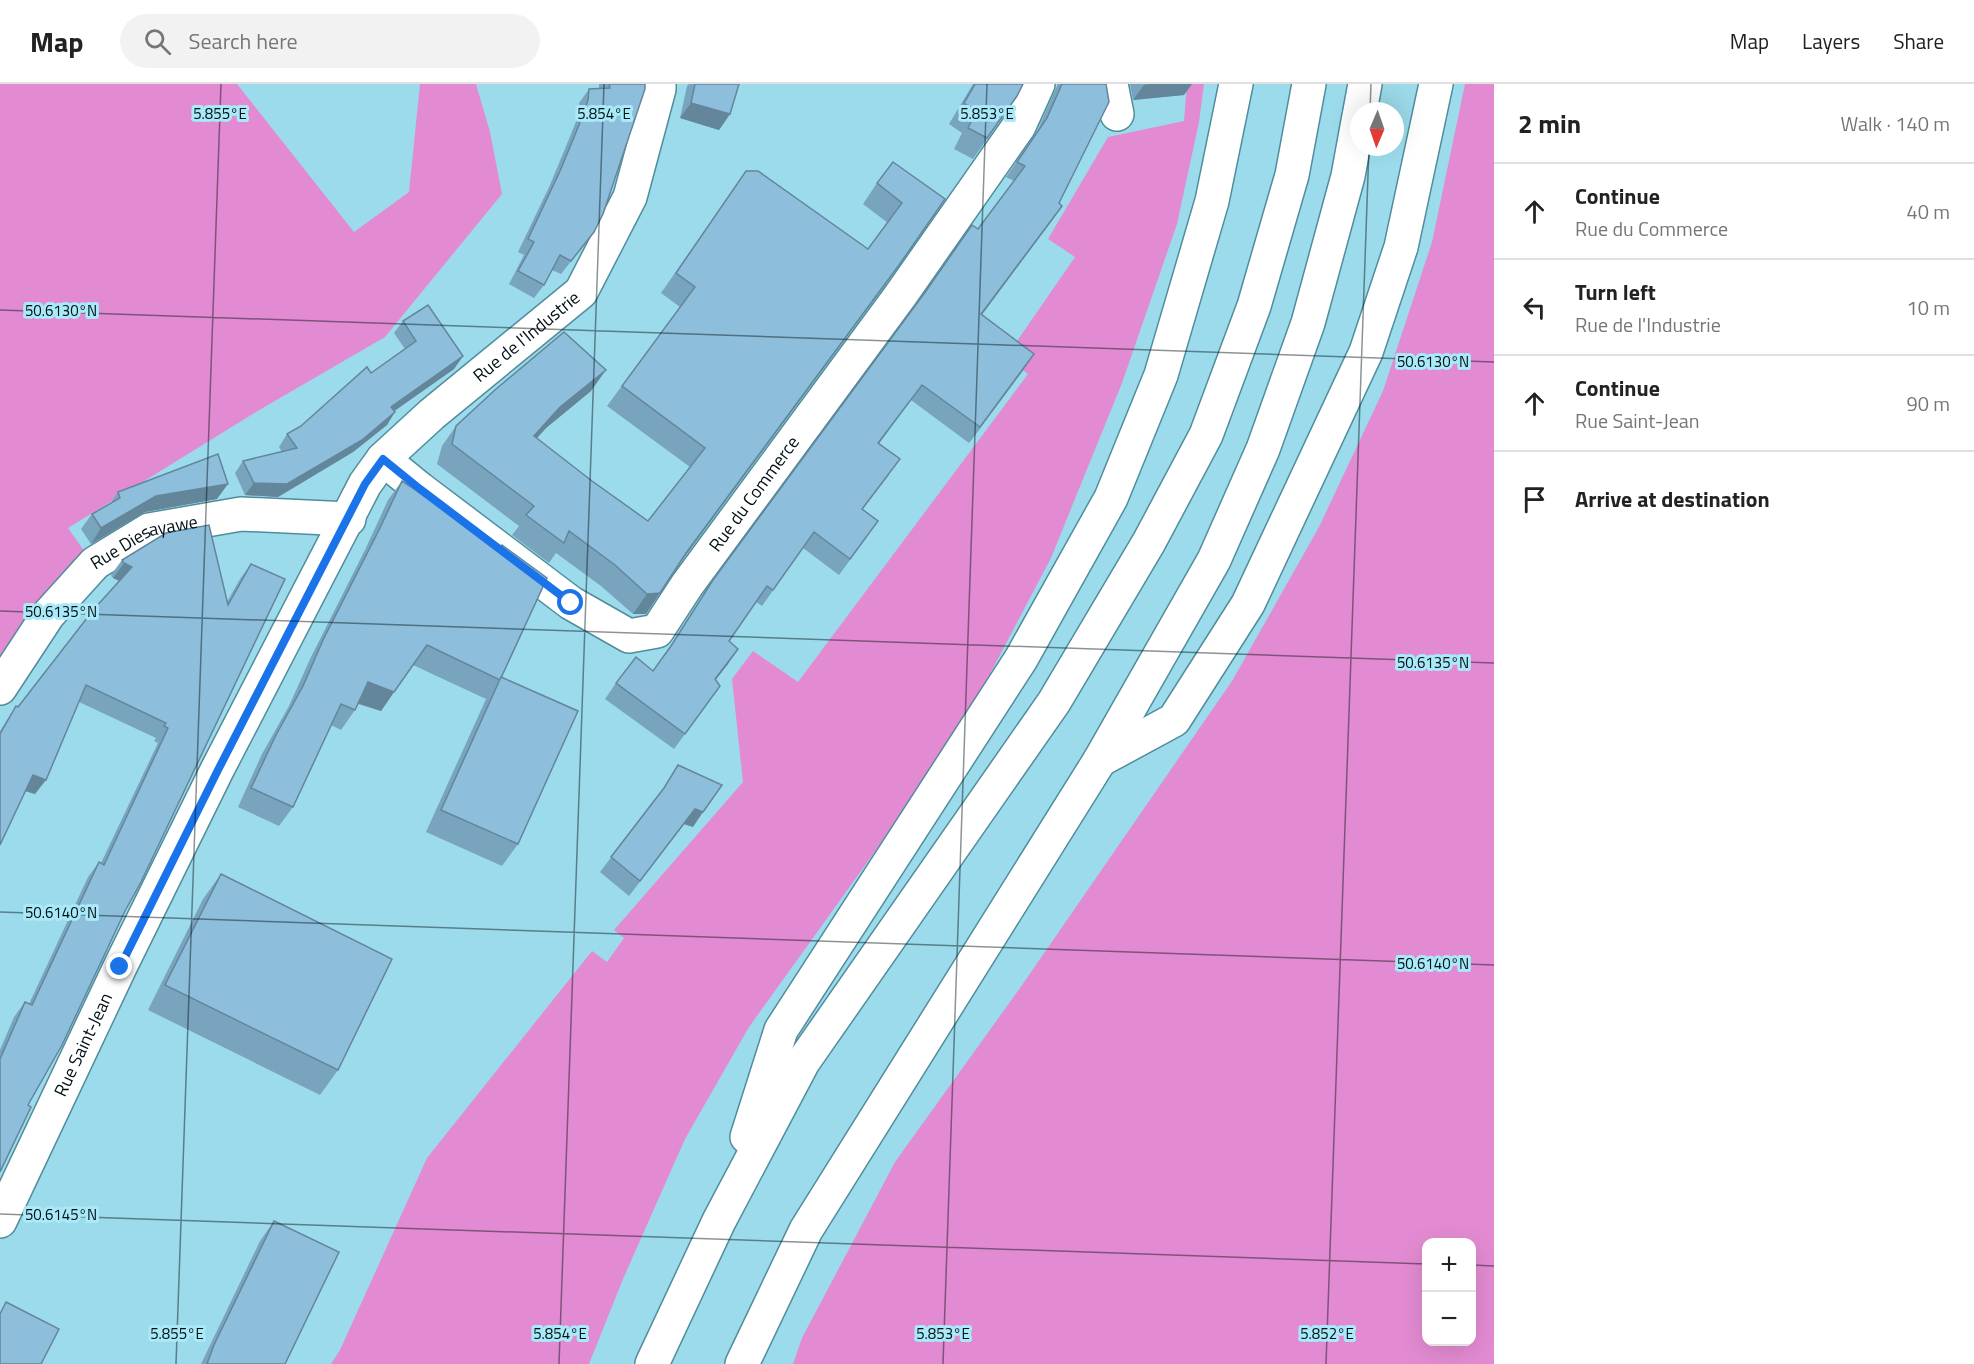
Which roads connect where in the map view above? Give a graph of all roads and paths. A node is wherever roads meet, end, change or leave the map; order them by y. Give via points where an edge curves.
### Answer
1 (658, 84) edge
2 (1038, 84) edge
3 (1236, 84) edge
4 (1309, 84) edge
5 (1365, 84) edge
6 (1436, 84) edge
7 (1362, 102) edge
8 (1352, 156) edge
9 (383, 459) junction
10 (349, 519) junction
11 (0, 688) edge
12 (1100, 760) junction
13 (0, 1221) edge
14 (719, 1221) junction
15 (652, 1364) edge
16 (742, 1364) edge

1 - 9 main road, Rue de l'Industrie via 630,197 581,292
2 - 9 main road, Rue du Commerce via 1019,126 657,630 628,636 571,603
3 - 14 main road via 1212,201 1161,375 1112,498 1022,659 781,1030
4 - 14 main road via 1292,176 1254,306 1201,444 1149,542 1054,702 803,1062
5 - 7 main road
6 - 12 main road via 1401,247 1366,352 1248,604 1174,720
8 - 12 main road via 1308,323 1263,449 1214,560
9 - 10 main road, Rue de l'Industrie via 365,484
10 - 11 main road, Rue Diesayawe via 241,514 149,530 95,563 48,615
10 - 13 main road, Rue Saint-Jean via 212,780
12 - 16 main road via 806,1230
14 - 15 main road

